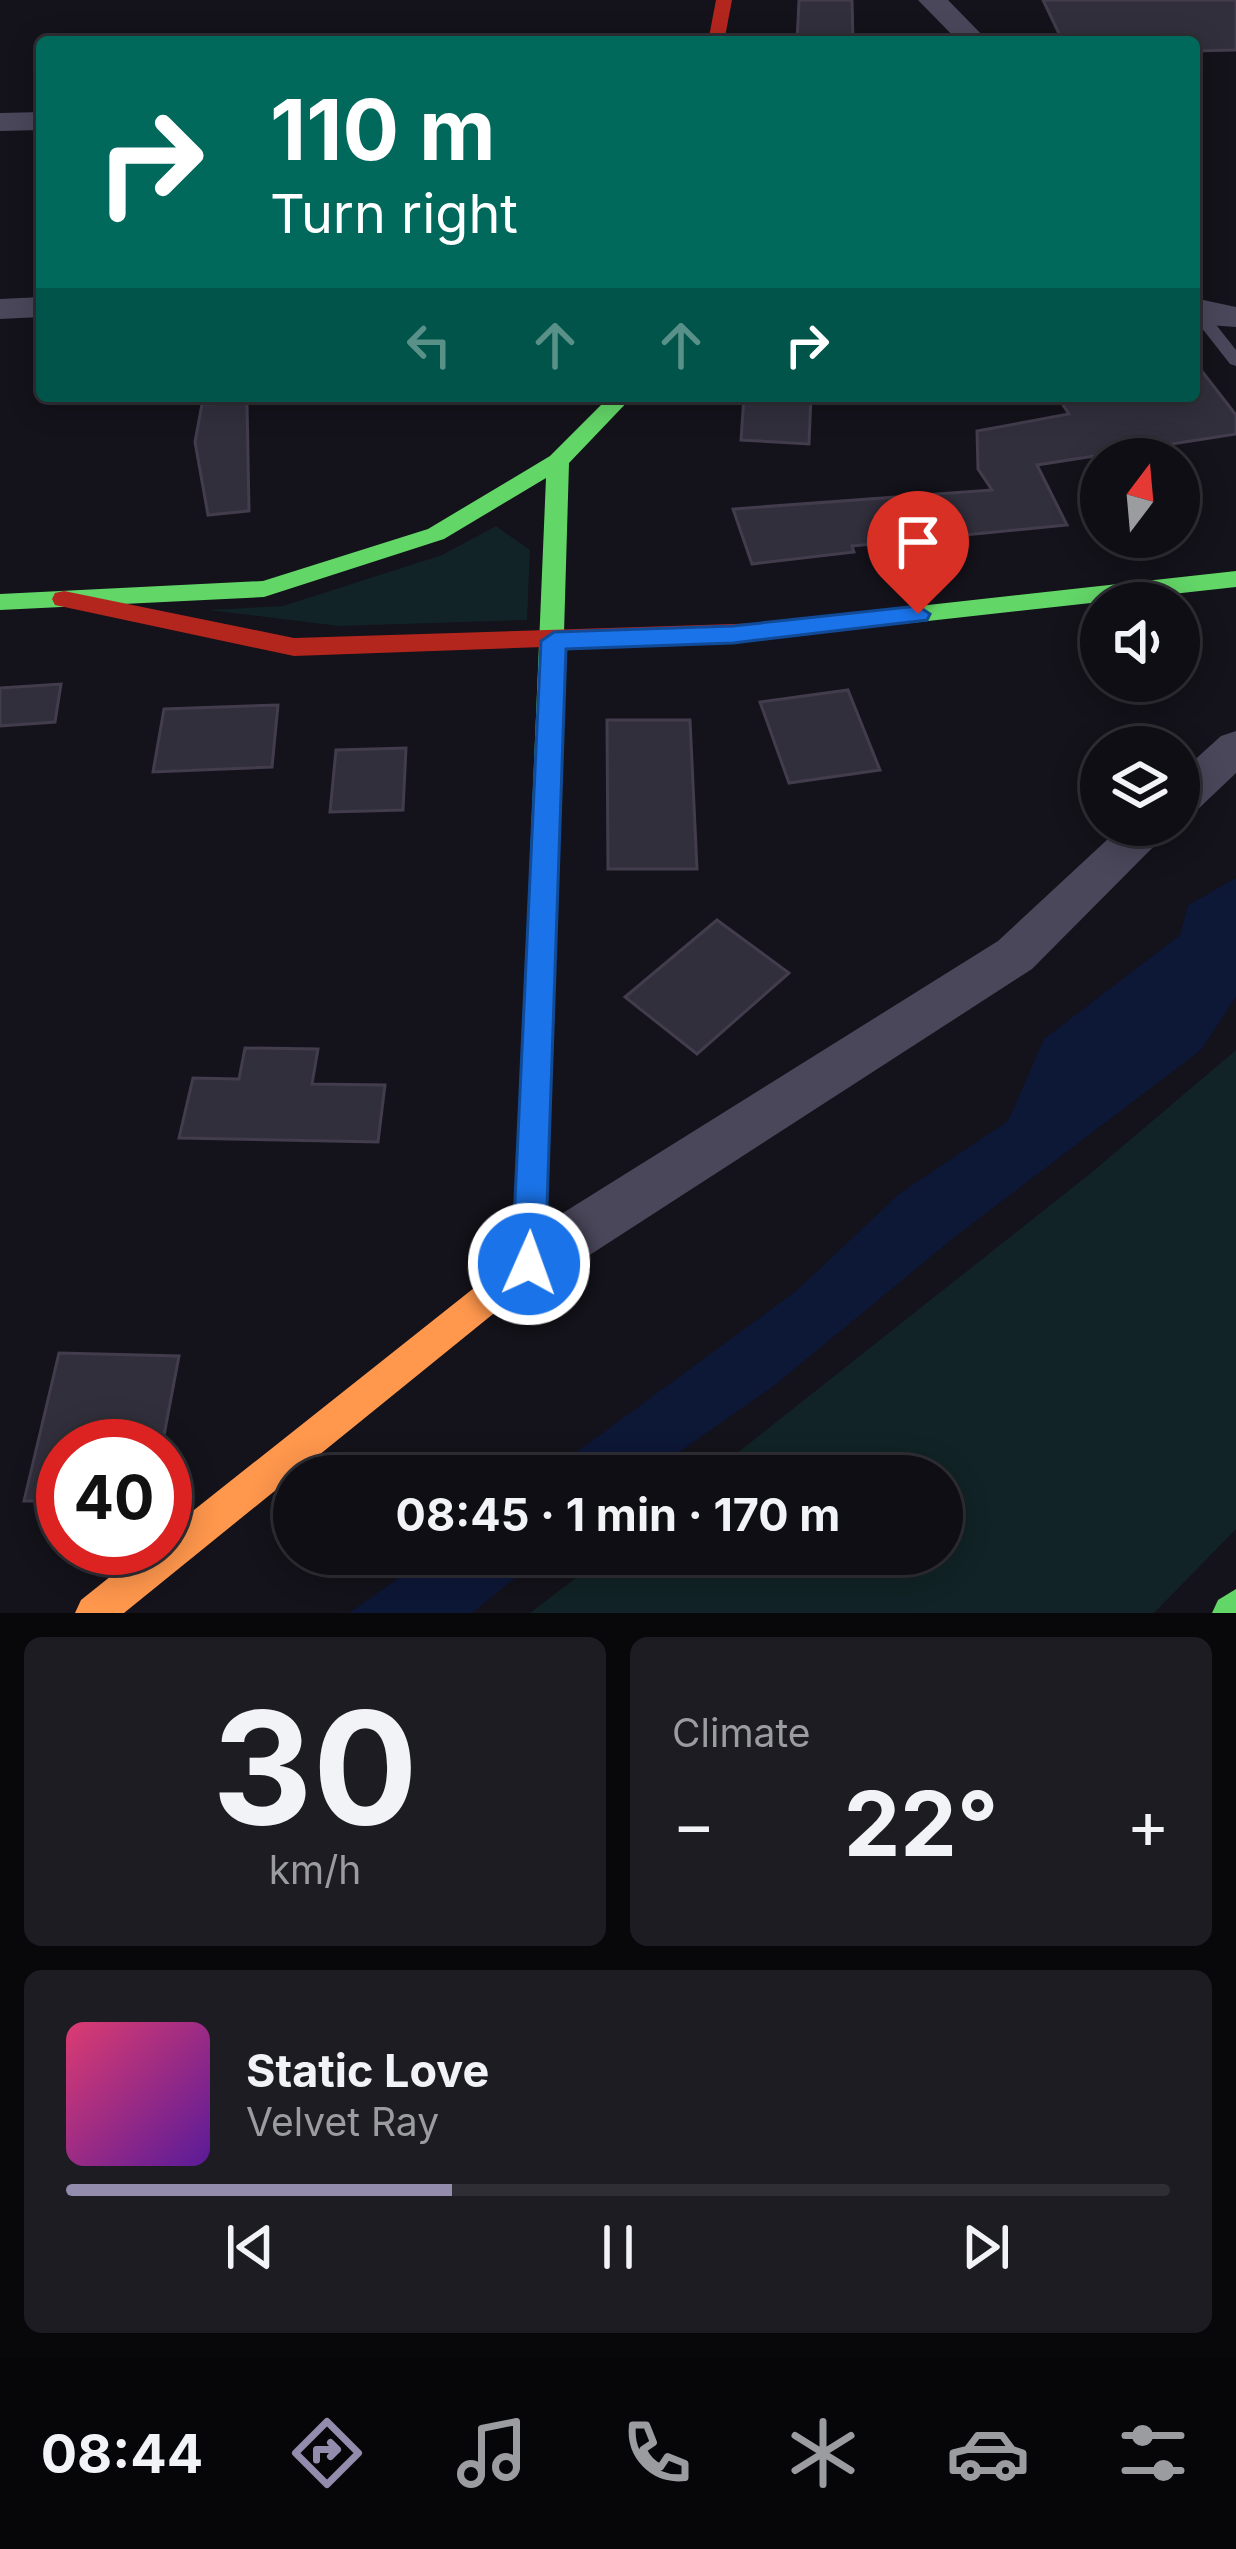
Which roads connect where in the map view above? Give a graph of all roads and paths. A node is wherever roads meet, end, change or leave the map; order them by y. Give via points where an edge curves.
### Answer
1 (724, 0) edge
2 (932, 0) edge
3 (717, 36) edge
4 (969, 36) edge
5 (36, 121) edge
6 (0, 122) edge
7 (36, 307) edge
8 (0, 309) edge
9 (1200, 312) edge
10 (1200, 316) edge
11 (1236, 316) edge
12 (1236, 361) edge
13 (616, 402) edge
14 (558, 461) junction
15 (1236, 579) edge
16 (64, 599) junction
17 (0, 602) edge
18 (554, 641) junction
19 (1236, 747) edge
20 (1200, 780) edge
21 (1130, 846) edge
22 (529, 1264) junction
23 (94, 1613) edge

1 - 3 street
2 - 4 street
5 - 6 street
7 - 8 street
9 - 11 street
10 - 12 lane
13 - 14 street
14 - 16 street via 436,534 264,589
14 - 18 street
15 - 18 street via 733,634
16 - 17 street
16 - 18 street via 294,647
18 - 22 street
19 - 20 street
21 - 22 street via 1016,955
22 - 23 street

